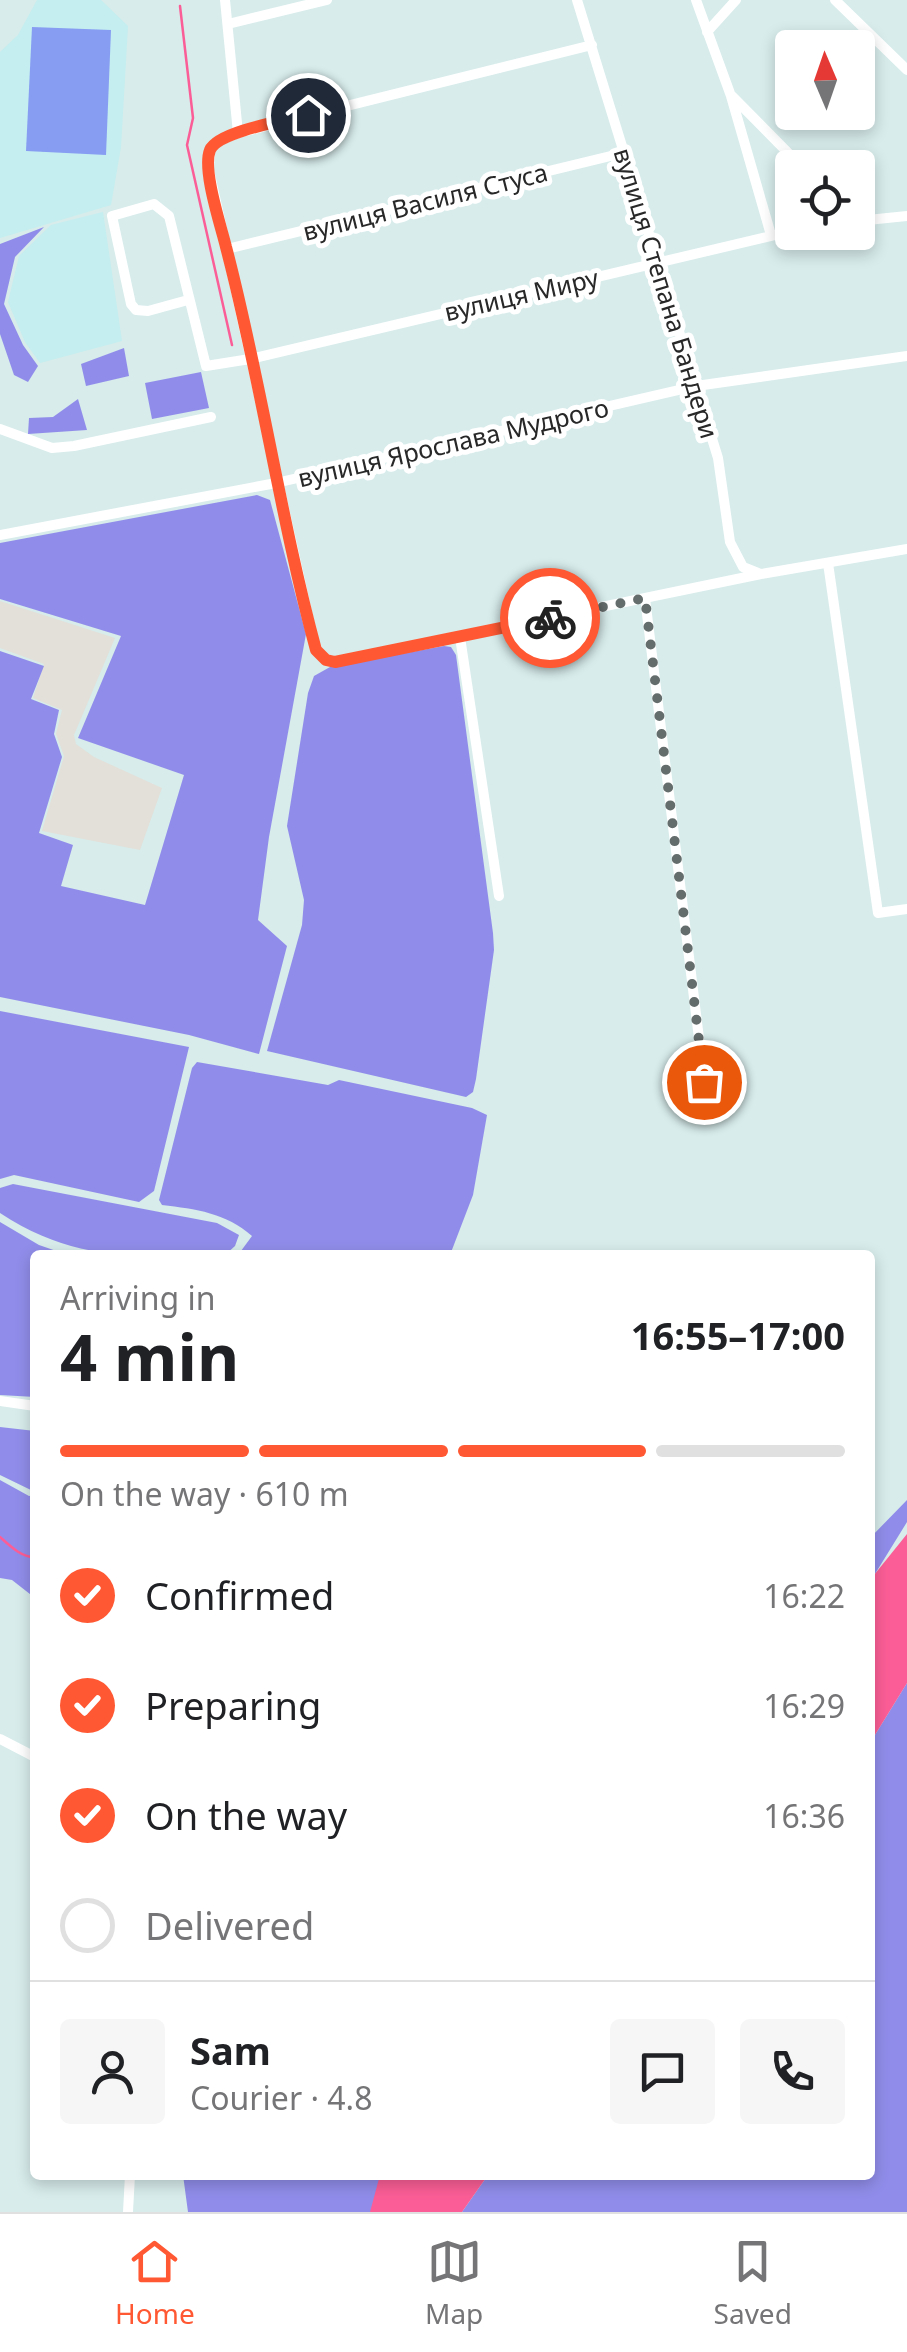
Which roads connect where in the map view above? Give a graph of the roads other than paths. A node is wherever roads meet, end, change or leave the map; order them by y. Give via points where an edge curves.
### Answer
1 (225, 0) edge
2 (327, 0) edge
3 (577, 0) edge
4 (696, 0) edge
5 (736, 0) edge
6 (835, 0) edge
7 (228, 24) junction
8 (707, 32) junction
9 (592, 45) junction
10 (907, 70) edge
11 (731, 96) junction
12 (238, 132) junction
13 (785, 150) edge
14 (623, 152) junction
15 (907, 216) edge
16 (875, 219) edge
17 (775, 233) edge
18 (771, 234) junction
19 (227, 249) junction
20 (656, 261) junction
21 (188, 300) junction
22 (907, 356) edge
23 (250, 358) junction
24 (696, 386) junction
25 (211, 417) dead end
26 (0, 429) edge
27 (276, 483) junction
28 (0, 534) edge
29 (907, 549) edge
30 (828, 563) junction
31 (761, 574) junction
32 (645, 598) junction
33 (460, 637) junction
34 (498, 896) dead end
35 (907, 910) edge
36 (709, 1120) dead end
37 (0, 1401) edge
38 (30, 1405) edge
39 (0, 1739) edge
40 (30, 1753) edge
41 (130, 2180) edge
42 (128, 2212) edge

1 - 7 street
2 - 7 street
3 - 9 street, вулиця Степана Бандери
4 - 8 street
5 - 8 street
6 - 10 street
7 - 12 street
8 - 11 street
9 - 12 street
9 - 14 street, вулиця Степана Бандери
11 - 13 street
11 - 18 street
12 - 19 street via 218,141 209,160
14 - 19 street, вулиця Василя Стуса
14 - 20 street, вулиця Степана Бандери
15 - 16 street
17 - 18 street, вулиця Миру
18 - 20 street, вулиця Миру
19 - 23 street
20 - 23 street, вулиця Миру
20 - 24 street, вулиця Степана Бандери
21 - 21 street via 136,310 112,216 154,204 162,208
21 - 23 street, вулиця Миру via 206,366
22 - 24 street, вулиця Ярослава Мудрого
23 - 27 street
24 - 27 street, вулиця Ярослава Мудрого
24 - 31 street, вулиця Степана Бандери via 718,458 730,542 743,567
25 - 26 street via 52,448
27 - 28 street, вулиця Ярослава Мудрого
27 - 33 street via 321,656 335,662
29 - 30 street
30 - 31 street
30 - 35 street via 878,913
31 - 32 street
32 - 33 street
32 - 36 street
33 - 34 street
37 - 38 street
39 - 40 street
41 - 42 street

